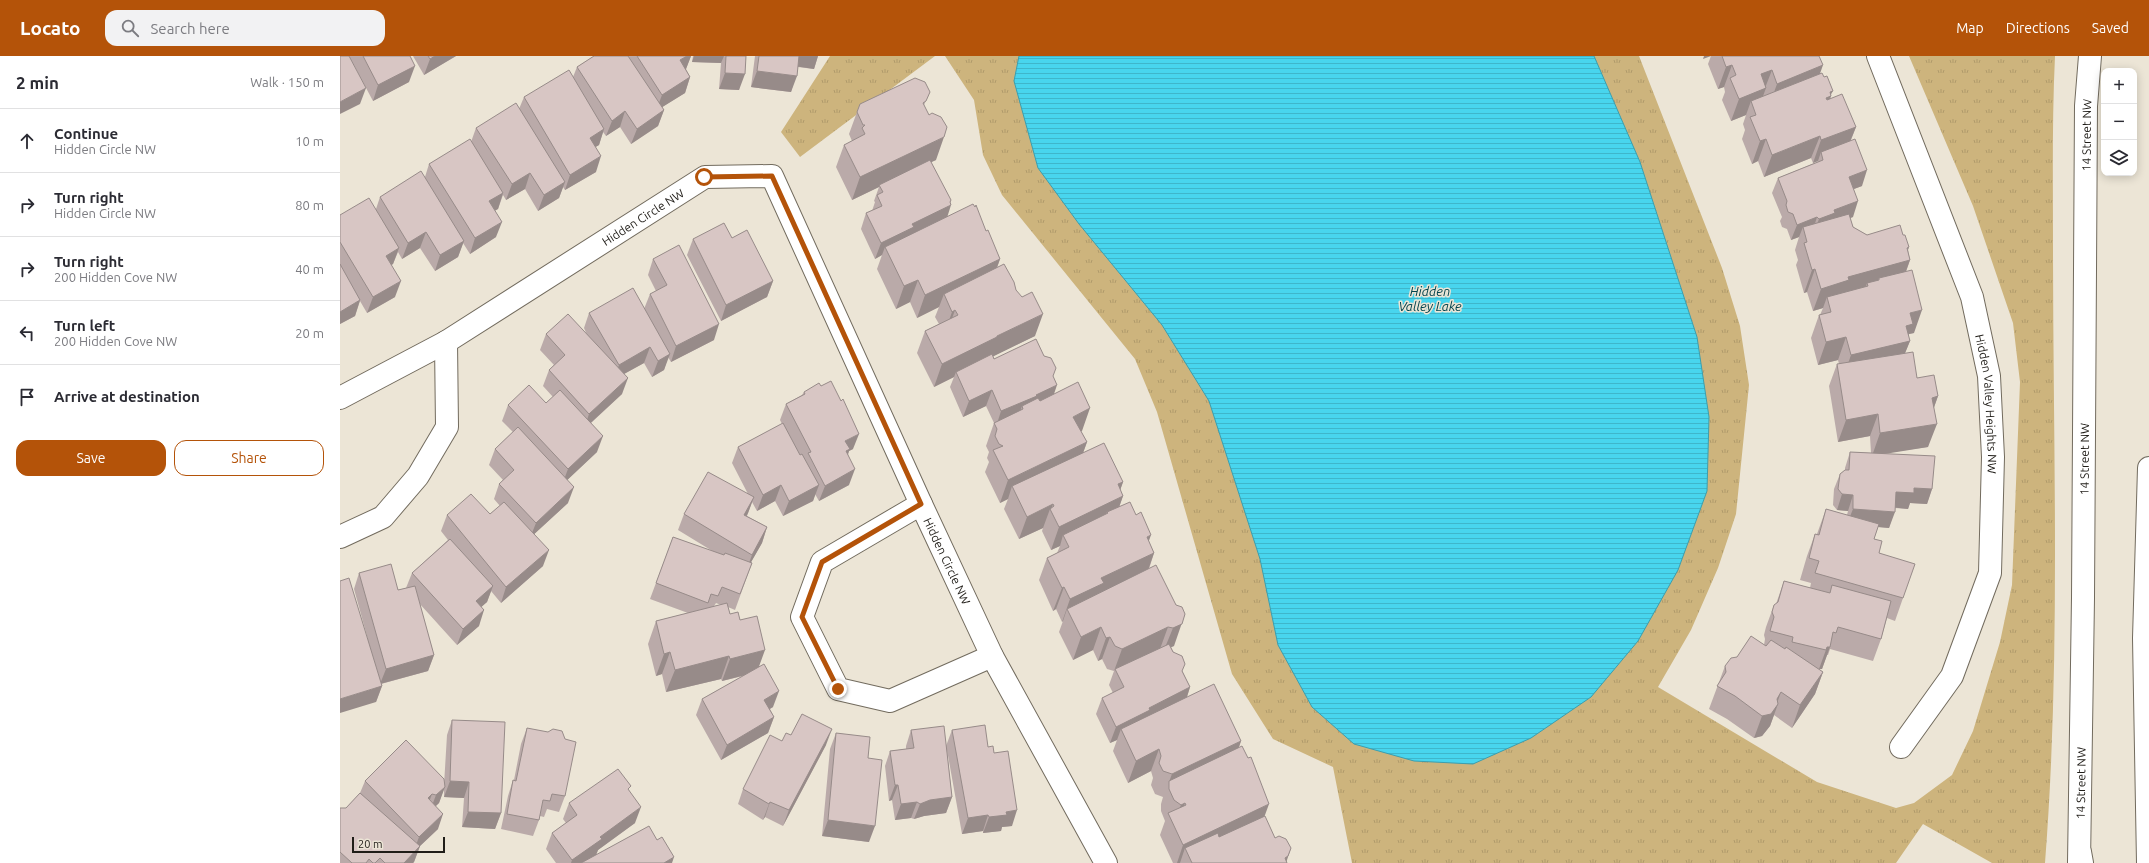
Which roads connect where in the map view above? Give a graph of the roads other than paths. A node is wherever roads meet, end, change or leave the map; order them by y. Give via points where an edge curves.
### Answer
1 (1878, 56) edge
2 (2090, 56) edge
3 (446, 342) junction
4 (340, 398) edge
5 (2149, 468) edge
6 (921, 504) junction
7 (340, 537) edge
8 (992, 656) junction
9 (1901, 747) dead end
10 (2080, 859) edge
11 (1106, 863) edge
12 (2148, 863) edge

1 - 9 street, Hidden Valley Heights NW via 1972,297 1989,376 1993,458 1990,573 1952,676
2 - 10 street, 14 Street NW via 2086,106
3 - 4 street, Hidden Circle NW
3 - 6 street, Hidden Circle NW via 704,177 772,176
3 - 7 street via 447,427 418,476 383,517
5 - 12 street via 2144,638
6 - 8 street, Hidden Circle NW
6 - 8 street via 822,562 802,617 838,689 890,701
8 - 11 street, Hidden Circle NW

